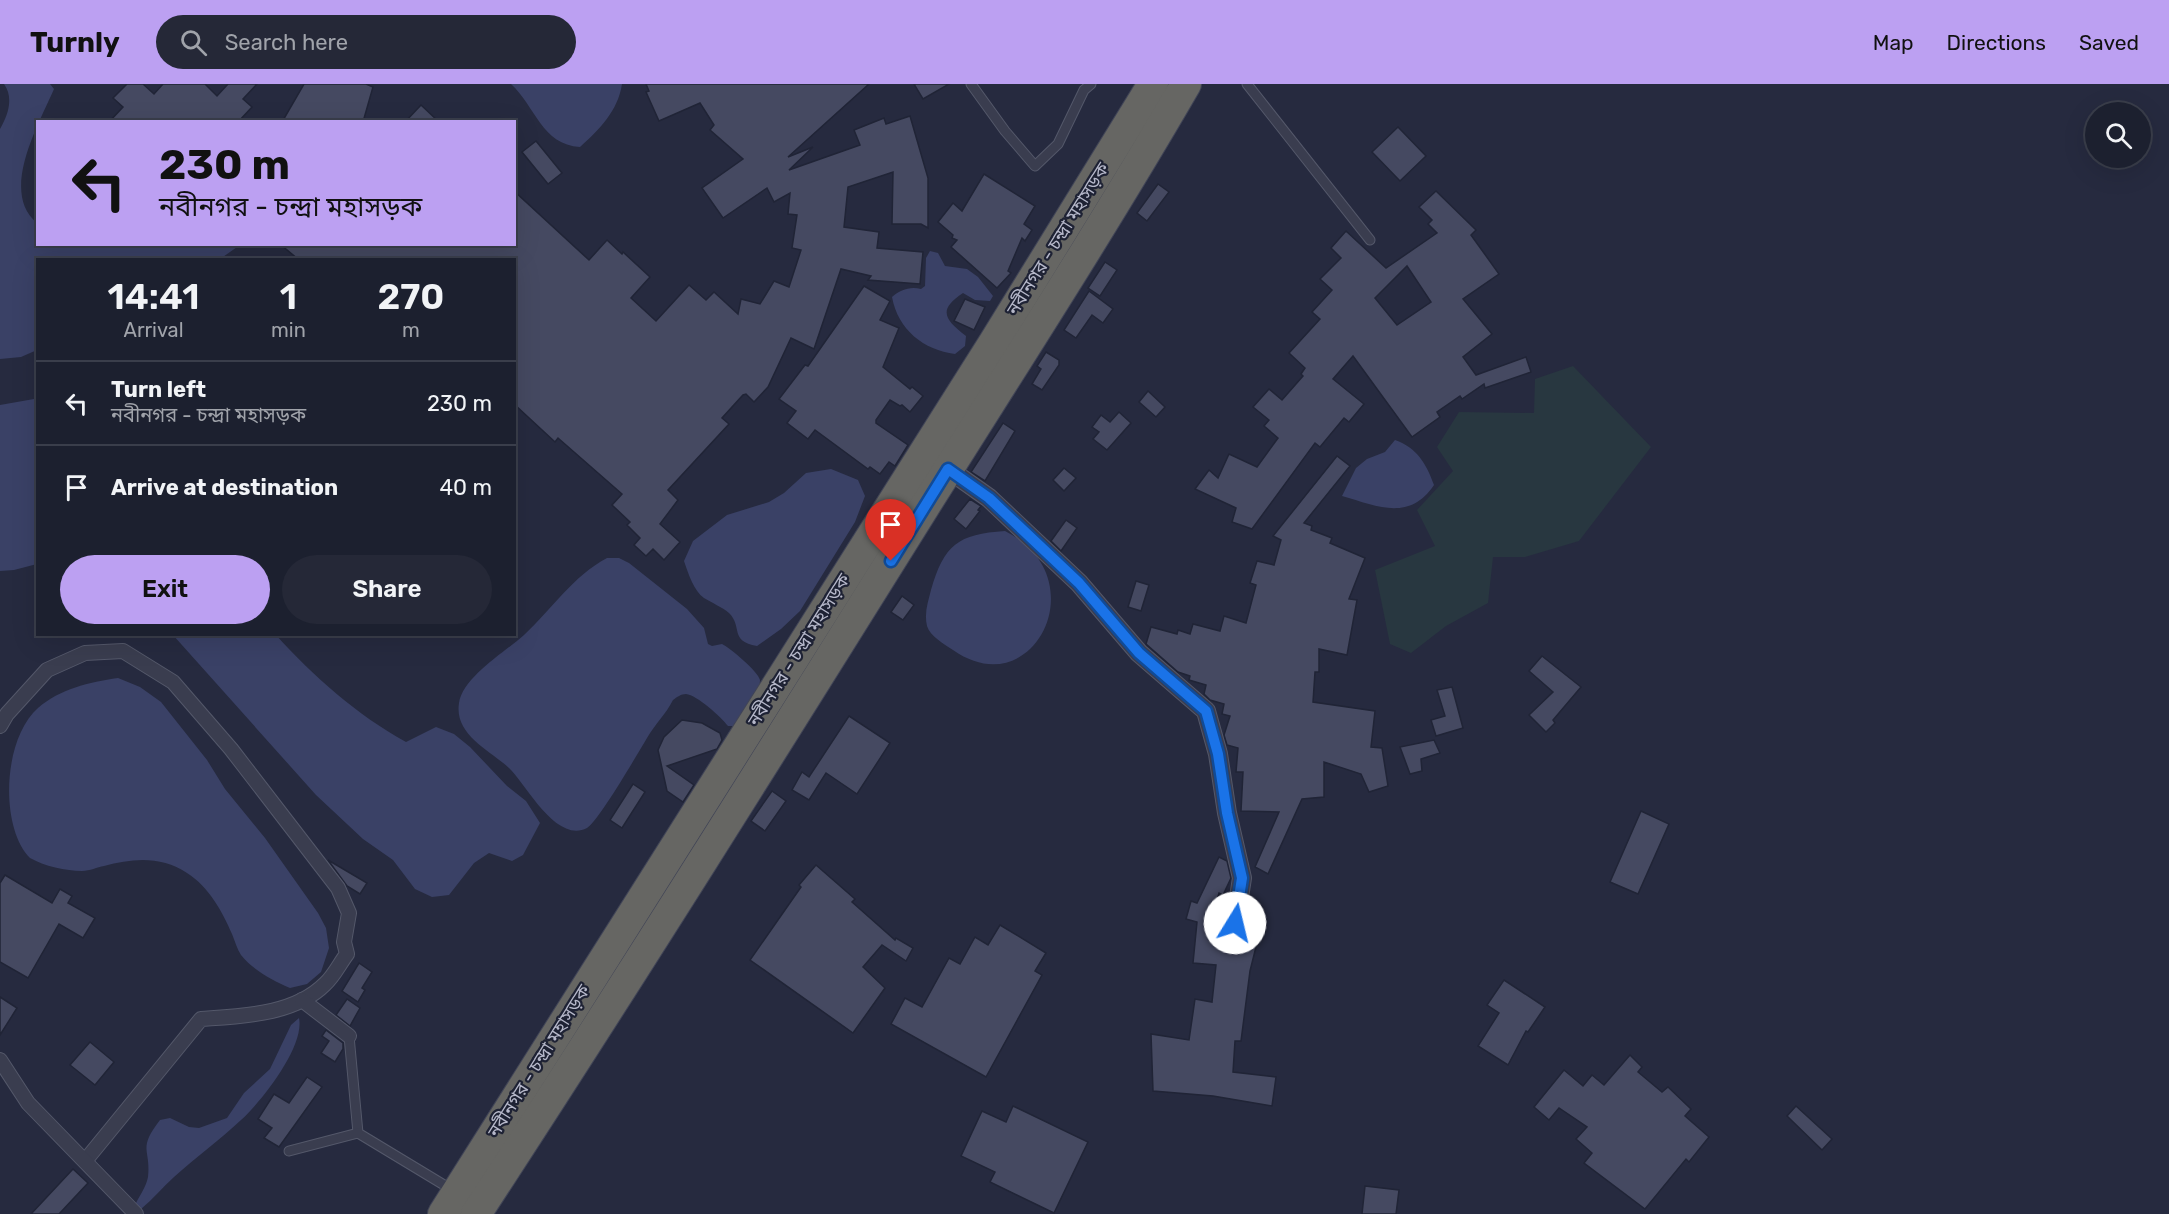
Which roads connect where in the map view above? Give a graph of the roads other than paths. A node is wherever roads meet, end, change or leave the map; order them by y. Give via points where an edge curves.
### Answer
1 (971, 84) edge
2 (1091, 84) edge
3 (1153, 84) edge
4 (1186, 84) edge
5 (1247, 84) edge
6 (1370, 240) dead end
7 (948, 469) junction
8 (0, 726) edge
9 (1235, 923) dead end
10 (302, 1000) junction
11 (349, 1036) joint
12 (0, 1060) edge
13 (358, 1133) junction
14 (289, 1151) dead end
15 (85, 1161) junction
16 (464, 1207) edge
17 (136, 1214) edge

1 - 2 lane via 1035,166 1058,144 1084,90
3 - 16 highway, নবীনগর - চন্দ্রা মহাসড়ক
4 - 7 highway, নবীনগর - চন্দ্রা মহাসড়ক via 1115,206
5 - 6 lane
7 - 9 street via 989,498 1079,583 1139,653 1206,711 1242,878
7 - 16 highway, নবীনগর - চন্দ্রা মহাসড়ক via 726,823
8 - 10 street via 47,670 85,653 123,651 173,682 231,749 338,888 348,913 344,942 347,954 325,984
10 - 11 street
10 - 15 street via 244,1017 201,1019
11 - 13 lane
12 - 15 street via 28,1103
13 - 14 lane
13 - 16 lane
15 - 17 street

